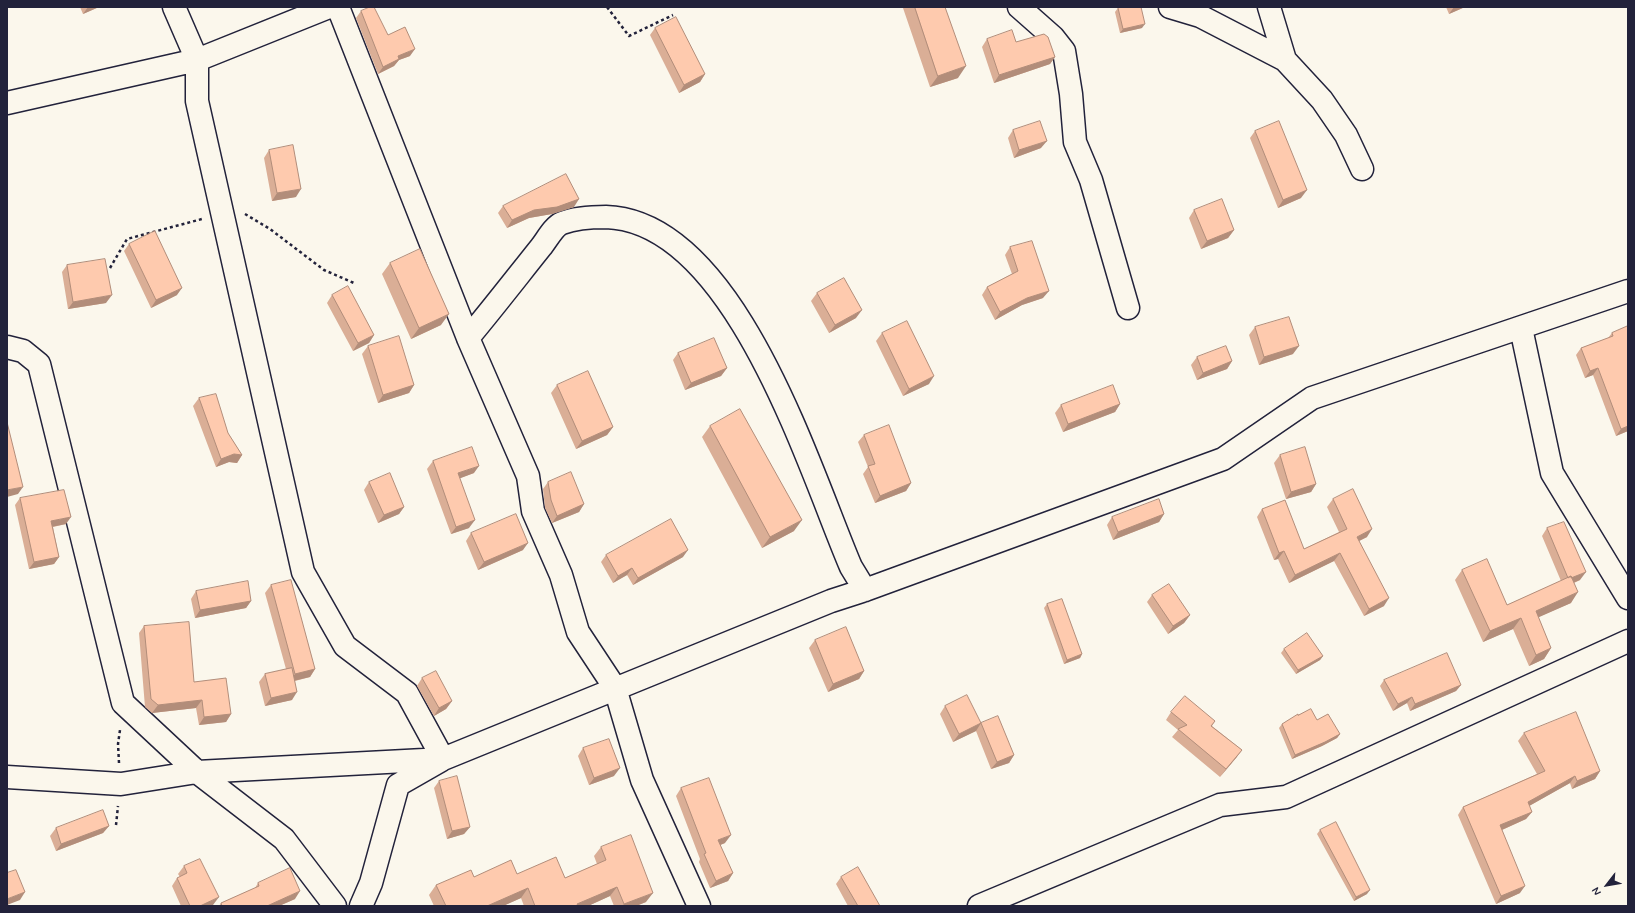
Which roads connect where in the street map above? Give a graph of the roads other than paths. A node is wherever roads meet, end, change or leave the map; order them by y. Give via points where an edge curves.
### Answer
1 (174, 7) edge
2 (329, 7) edge
3 (338, 7) edge
4 (1019, 7) edge
5 (1170, 7) edge
6 (1269, 7) edge
7 (197, 60) junction
8 (1286, 60) junction
9 (7, 103) edge
10 (1362, 169) dead end
11 (1628, 291) edge
12 (1128, 308) dead end
13 (1521, 328) junction
14 (468, 338) junction
15 (7, 347) edge
16 (866, 590) junction
17 (1628, 598) edge
18 (1628, 641) edge
19 (615, 688) junction
20 (443, 759) junction
21 (197, 772) junction
22 (7, 777) edge
23 (335, 906) edge
24 (361, 906) edge
25 (699, 906) edge
26 (979, 906) edge

1 - 7 street
2 - 7 street
3 - 14 street
4 - 12 street via 1053,37 1064,51 1075,142 1091,180
5 - 8 street via 1200,16
6 - 8 street
7 - 9 street
7 - 20 street via 197,101 302,572 345,646 407,693
8 - 10 street via 1322,100 1346,135
11 - 13 street
13 - 16 street via 1312,398 1223,459
13 - 17 street via 1552,473
14 - 16 street via 560,224 590,217 624,218 658,232 704,269 758,351 784,401 851,567
14 - 19 street via 528,476 533,512 561,575 578,632
15 - 21 street via 23,351 39,364 123,703
16 - 19 street via 831,601
18 - 26 street via 1286,797 1220,805
19 - 20 street
19 - 25 street via 642,780
20 - 21 street
20 - 24 street via 398,785 371,883
21 - 22 street via 121,784
21 - 23 street via 284,839

